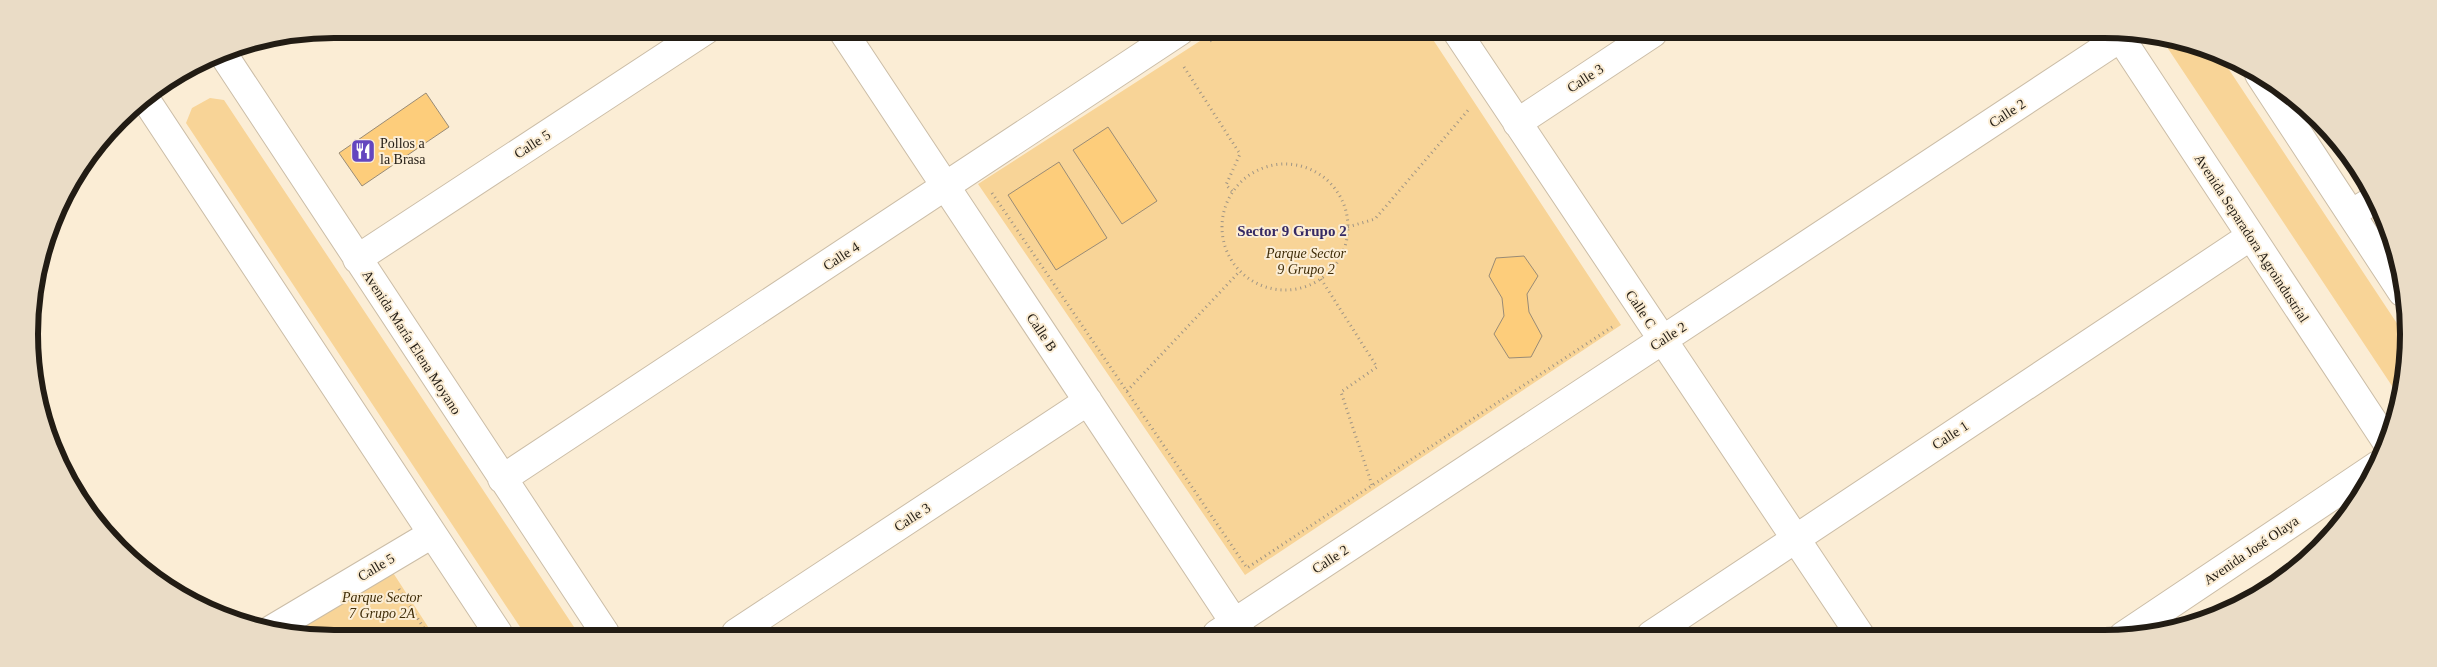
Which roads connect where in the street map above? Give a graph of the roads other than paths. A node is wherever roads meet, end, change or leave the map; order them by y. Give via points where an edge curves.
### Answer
1 (694, 38) edge
2 (847, 38) edge
3 (1169, 38) edge
4 (1460, 38) edge
5 (1645, 38) edge
6 (2116, 38) edge
7 (2120, 38) edge
8 (225, 58) edge
9 (2271, 89) edge
10 (148, 103) edge
11 (1517, 123) junction
12 (945, 186) junction
13 (2362, 207) edge
14 (2251, 236) junction
15 (357, 259) junction
16 (2393, 274) edge
17 (1662, 340) junction
18 (1088, 401) junction
19 (2382, 435) edge
20 (2364, 475) edge
21 (502, 479) junction
22 (432, 534) junction
23 (1794, 538) junction
24 (279, 624) edge
25 (2135, 628) edge
26 (496, 630) edge
27 (603, 630) edge
28 (741, 630) edge
29 (1231, 630) edge
30 (1658, 630) edge
31 (1857, 630) edge

1 - 15 street, Calle 5
2 - 12 street, Calle B
3 - 12 street, Calle 4
4 - 11 street, Calle C
5 - 11 street, Calle 3
6 - 17 street, Calle 2
7 - 14 street, Avenida Separadora Agroindustrial
8 - 15 street, Avenida María Elena Moyano
9 - 13 street
10 - 22 street
11 - 17 street, Calle C
12 - 18 street, Calle B
12 - 21 street, Calle 4
13 - 16 street
14 - 19 street, Avenida Separadora Agroindustrial
14 - 23 street, Calle 1
15 - 21 street, Avenida María Elena Moyano
17 - 23 street, Calle C
17 - 29 street, Calle 2
18 - 28 street, Calle 3
18 - 29 street, Calle B
20 - 25 street, Avenida José Olaya
21 - 27 street, Avenida María Elena Moyano
22 - 24 street, Calle 5
22 - 26 street
23 - 30 street, Calle 1
23 - 31 street, Calle C

